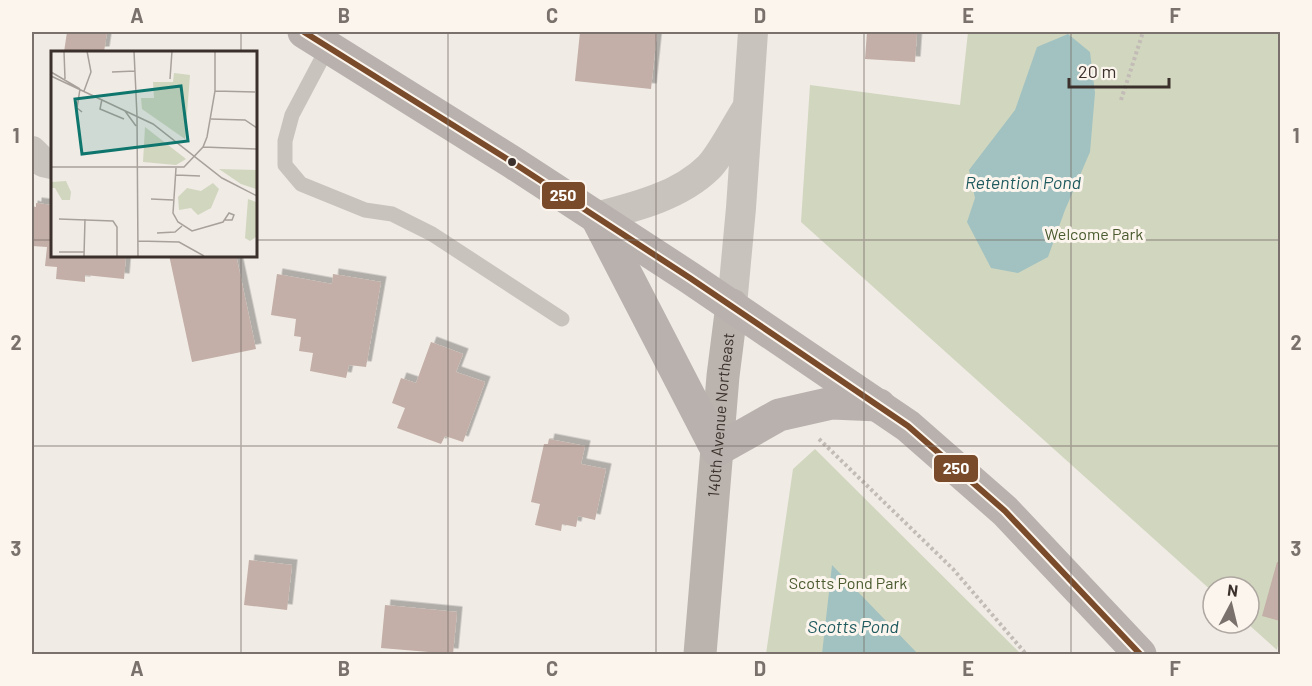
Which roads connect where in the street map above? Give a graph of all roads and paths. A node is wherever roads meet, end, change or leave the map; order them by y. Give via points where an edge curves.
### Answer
1 (753, 32) edge
2 (1143, 32) edge
3 (316, 39) edge
4 (1121, 100) dead end
5 (748, 105) junction
6 (32, 151) edge
7 (51, 164) edge
8 (596, 218) junction
9 (732, 305) junction
10 (562, 319) dead end
11 (879, 405) junction
12 (818, 438) dead end
13 (717, 450) junction
14 (700, 654) edge
15 (1026, 654) edge
16 (1140, 654) edge

1 - 5 street, 140th Avenue Northeast
2 - 4 path
3 - 8 main road
3 - 10 lane via 285,141 285,165 301,184 365,210 392,214 432,234
5 - 8 street via 711,165 687,184 638,206
5 - 9 street, 140th Avenue Northeast
6 - 7 street
8 - 9 main road
8 - 13 main road
9 - 11 main road
9 - 13 main road, 140th Avenue Northeast
11 - 13 main road via 832,403 779,415
11 - 16 main road via 1005,511
12 - 15 path via 952,569
13 - 14 main road, 140th Avenue Northeast

